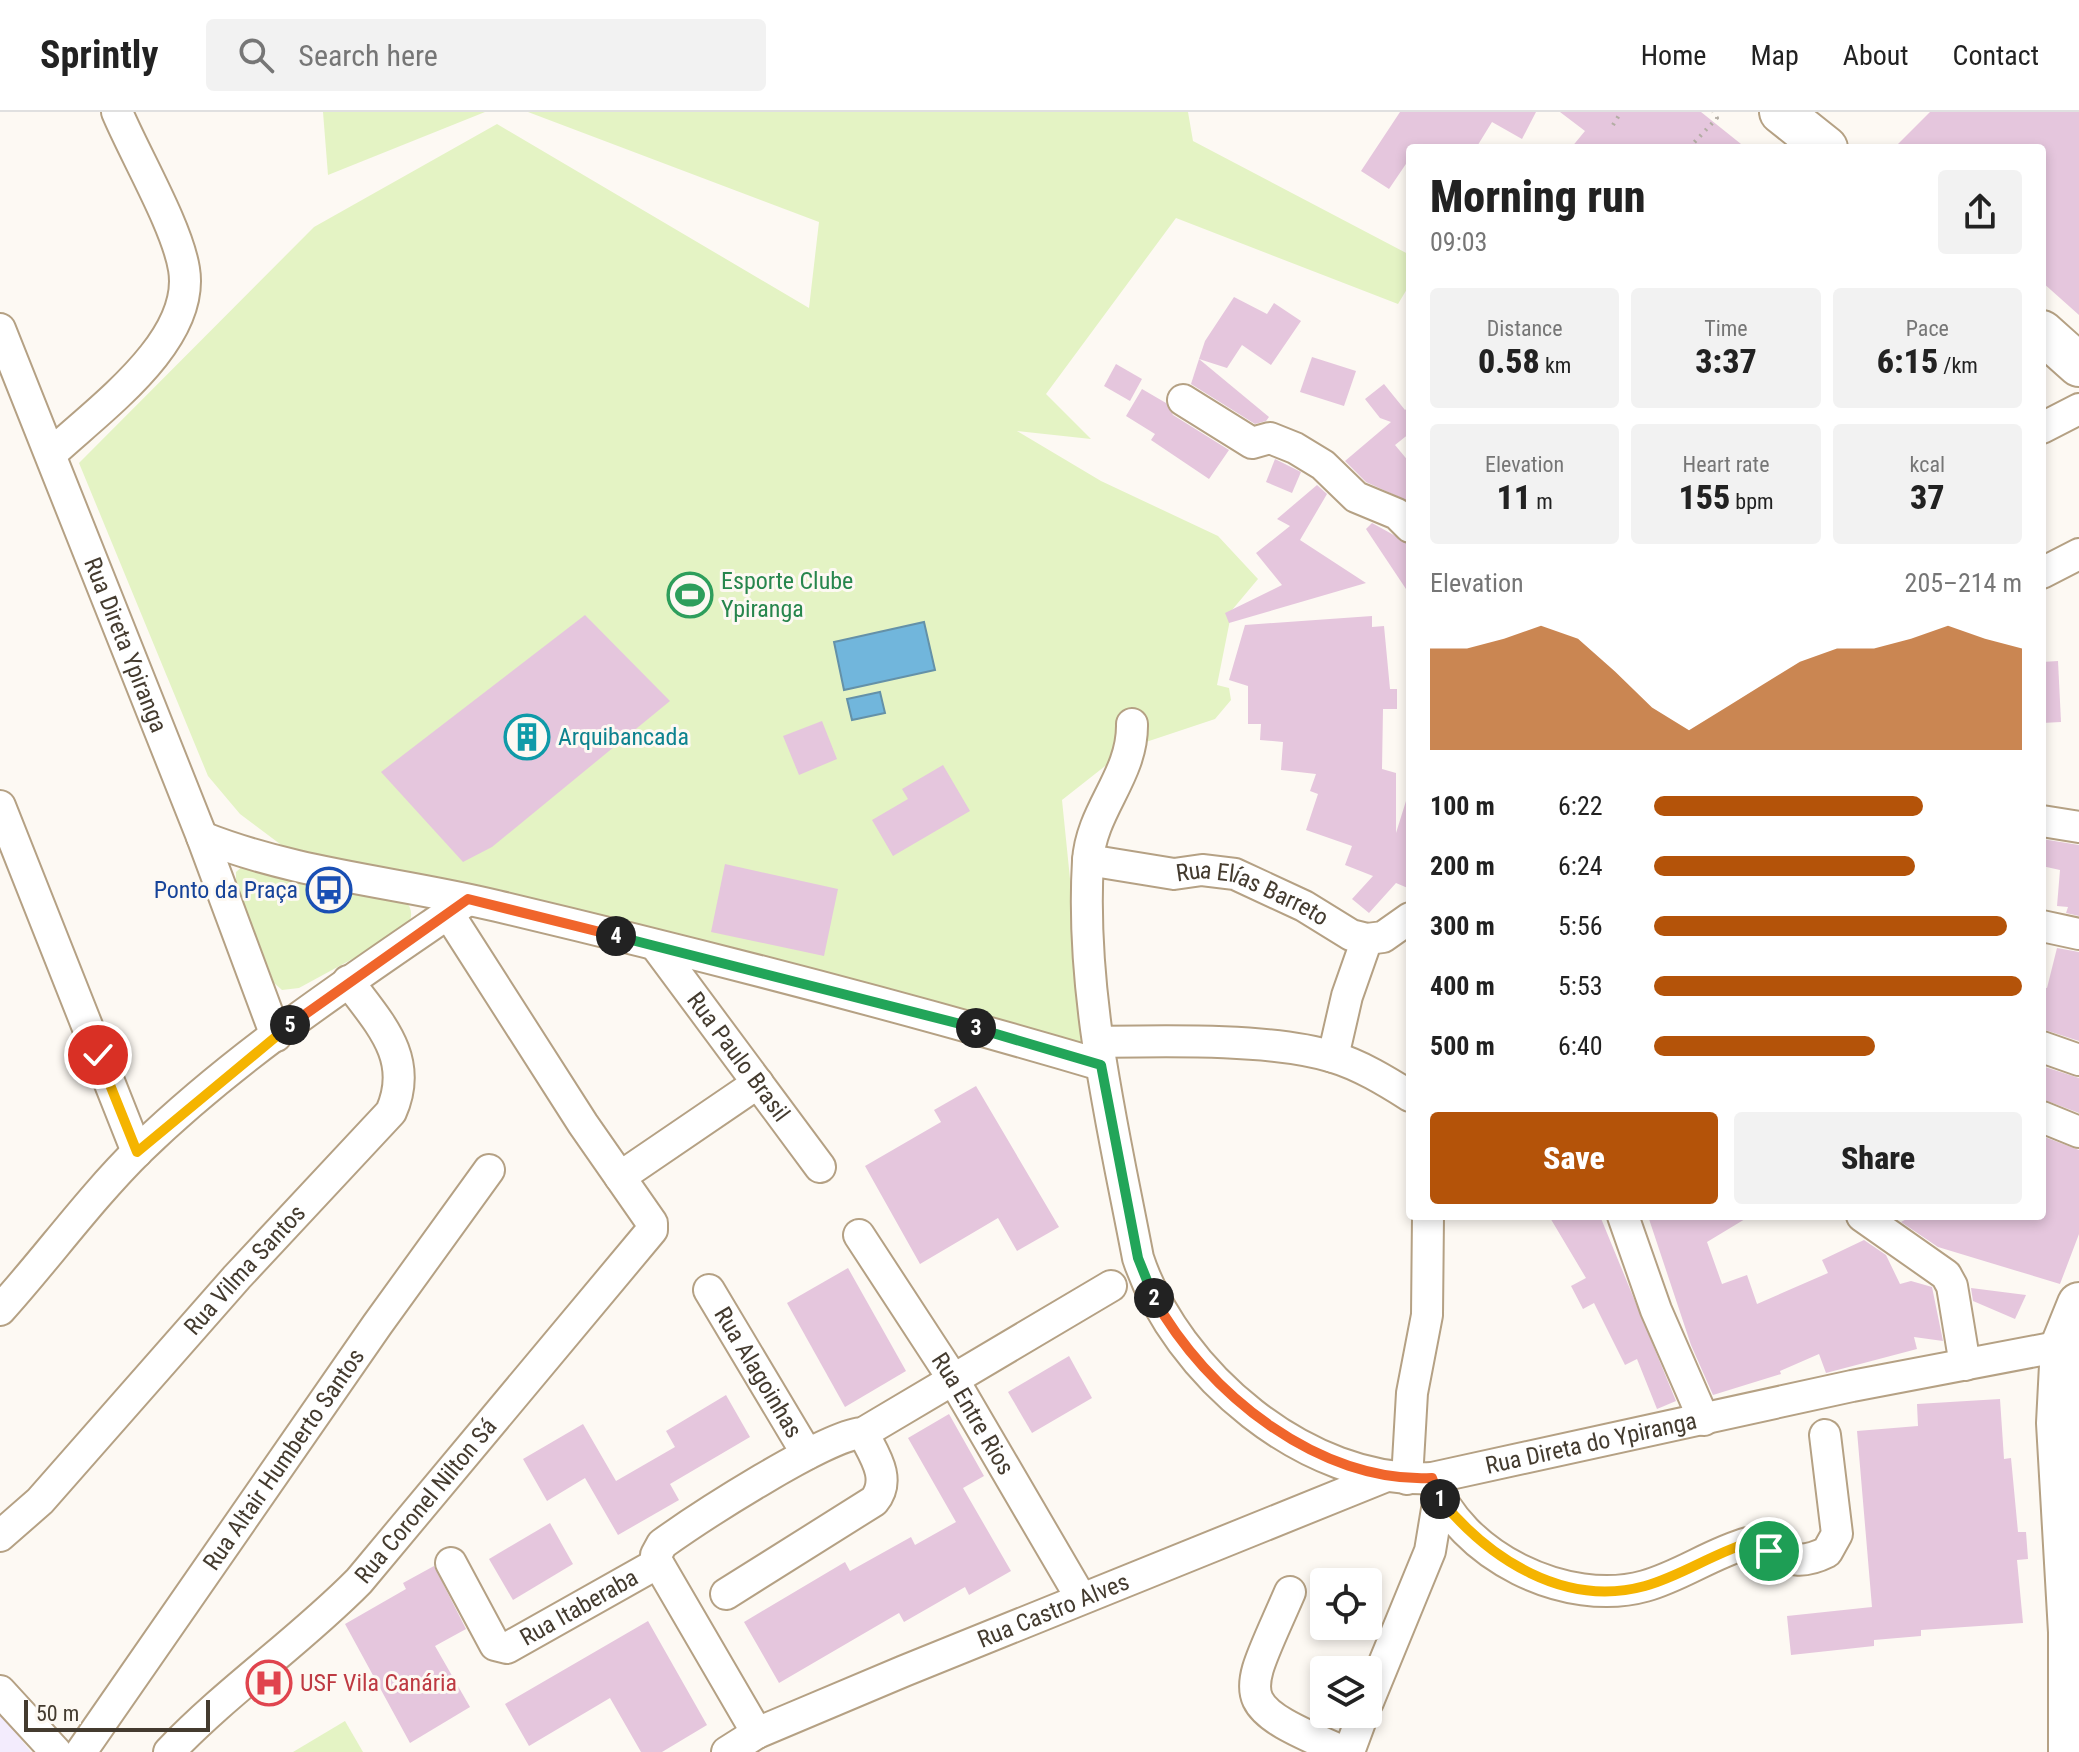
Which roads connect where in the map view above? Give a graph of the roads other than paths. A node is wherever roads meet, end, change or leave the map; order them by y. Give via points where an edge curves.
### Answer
1 (117, 112) edge
2 (1781, 112) edge
3 (1821, 144) edge
4 (0, 329) edge
5 (1183, 400) dead end
6 (2079, 409) edge
7 (2046, 426) edge
8 (51, 454) junction
9 (1406, 523) edge
10 (2079, 554) edge
11 (2046, 571) edge
12 (1132, 724) dead end
13 (0, 806) edge
14 (2046, 822) edge
15 (2079, 827) edge
16 (202, 837) junction
17 (1088, 860) junction
18 (458, 906) junction
19 (1406, 922) edge
20 (2046, 927) edge
21 (2079, 934) edge
22 (1367, 939) junction
23 (656, 946) junction
24 (348, 981) junction
25 (276, 1036) junction
26 (2046, 1048) edge
27 (1099, 1053) junction
28 (1333, 1057) junction
29 (2079, 1060) edge
30 (758, 1083) junction
31 (1406, 1094) edge
32 (2046, 1119) edge
33 (2079, 1132) edge
34 (137, 1152) junction
35 (820, 1167) dead end
36 (489, 1170) dead end
37 (620, 1177) junction
38 (1428, 1220) edge
39 (1624, 1220) edge
40 (1868, 1220) edge
41 (859, 1235) dead end
42 (1111, 1286) dead end
43 (709, 1290) dead end
44 (2079, 1304) edge
45 (0, 1310) edge
46 (2062, 1346) junction
47 (1965, 1365) junction
48 (953, 1379) junction
49 (1704, 1420) junction
50 (863, 1433) junction
51 (1825, 1435) dead end
52 (807, 1454) junction
53 (1416, 1483) junction
54 (0, 1536) edge
55 (451, 1563) dead end
56 (658, 1563) junction
57 (1290, 1592) dead end
58 (726, 1594) dead end
59 (1081, 1598) junction
60 (1382, 1668) edge
61 (0, 1691) edge
62 (1357, 1728) edge
63 (757, 1733) junction
64 (56, 1752) edge
65 (81, 1752) edge
66 (169, 1752) edge
67 (727, 1752) edge
68 (1346, 1752) edge
69 (2070, 1752) edge

1 - 8 street via 184,266 184,303 170,335
2 - 3 main road
4 - 8 street
5 - 9 street via 1252,443 1270,438 1295,448 1323,465 1356,497
6 - 7 street
8 - 16 street, Rua Direta Ypiranga
10 - 11 street
12 - 17 street via 1126,768 1096,822
13 - 34 street
14 - 15 street
16 - 18 street via 294,868
16 - 25 street, Rua Direta Ypiranga
17 - 22 street, Rua Elías Barreto via 1174,874 1235,874
17 - 27 street
18 - 23 street
18 - 24 street
18 - 37 street
19 - 22 street via 1383,937
20 - 21 street
22 - 28 street
23 - 27 street
23 - 30 street, Rua Paulo Brasil
24 - 25 street
24 - 54 street, Rua Vilma Santos via 397,1055 400,1092 391,1112 40,1501
25 - 34 street
26 - 29 street
27 - 28 street via 1256,1047
27 - 53 street via 1138,1258 1167,1322 1216,1382 1264,1422 1302,1446
28 - 31 street
30 - 35 street, Rua Paulo Brasil
30 - 37 street
32 - 33 street
34 - 45 street
36 - 65 street, Rua Altair Humberto Santos
37 - 66 street, Rua Coronel Nilton Sá via 652,1223 637,1253 556,1342 359,1581
38 - 53 street via 1427,1315 1412,1393
39 - 49 street
40 - 47 street via 1946,1275
41 - 48 street, Rua Entre Rios
42 - 48 street, Rua Itaberaba
43 - 52 street, Rua Alagoinhas
44 - 46 main road
46 - 47 street, Rua Direta do Ypiranga
46 - 69 main road via 2058,1423 2070,1632
47 - 49 street, Rua Direta do Ypiranga
48 - 50 street, Rua Itaberaba
48 - 59 street, Rua Entre Rios
49 - 53 street, Rua Direta do Ypiranga
50 - 52 street, Rua Itaberaba via 844,1434
50 - 58 street via 882,1473 874,1501
51 - 53 street via 1837,1534 1827,1552 1791,1560 1748,1543 1678,1574 1621,1590 1580,1590 1514,1566
52 - 56 street, Rua Itaberaba via 662,1544
53 - 59 street, Rua Castro Alves
53 - 60 street via 1430,1551
55 - 56 street, Rua Itaberaba via 495,1645 507,1648
56 - 63 street, Rua Itaberaba
57 - 68 street via 1257,1668 1254,1694 1267,1715
59 - 63 street, Rua Castro Alves
61 - 64 street
62 - 68 street
63 - 67 street, Rua Castro Alves

